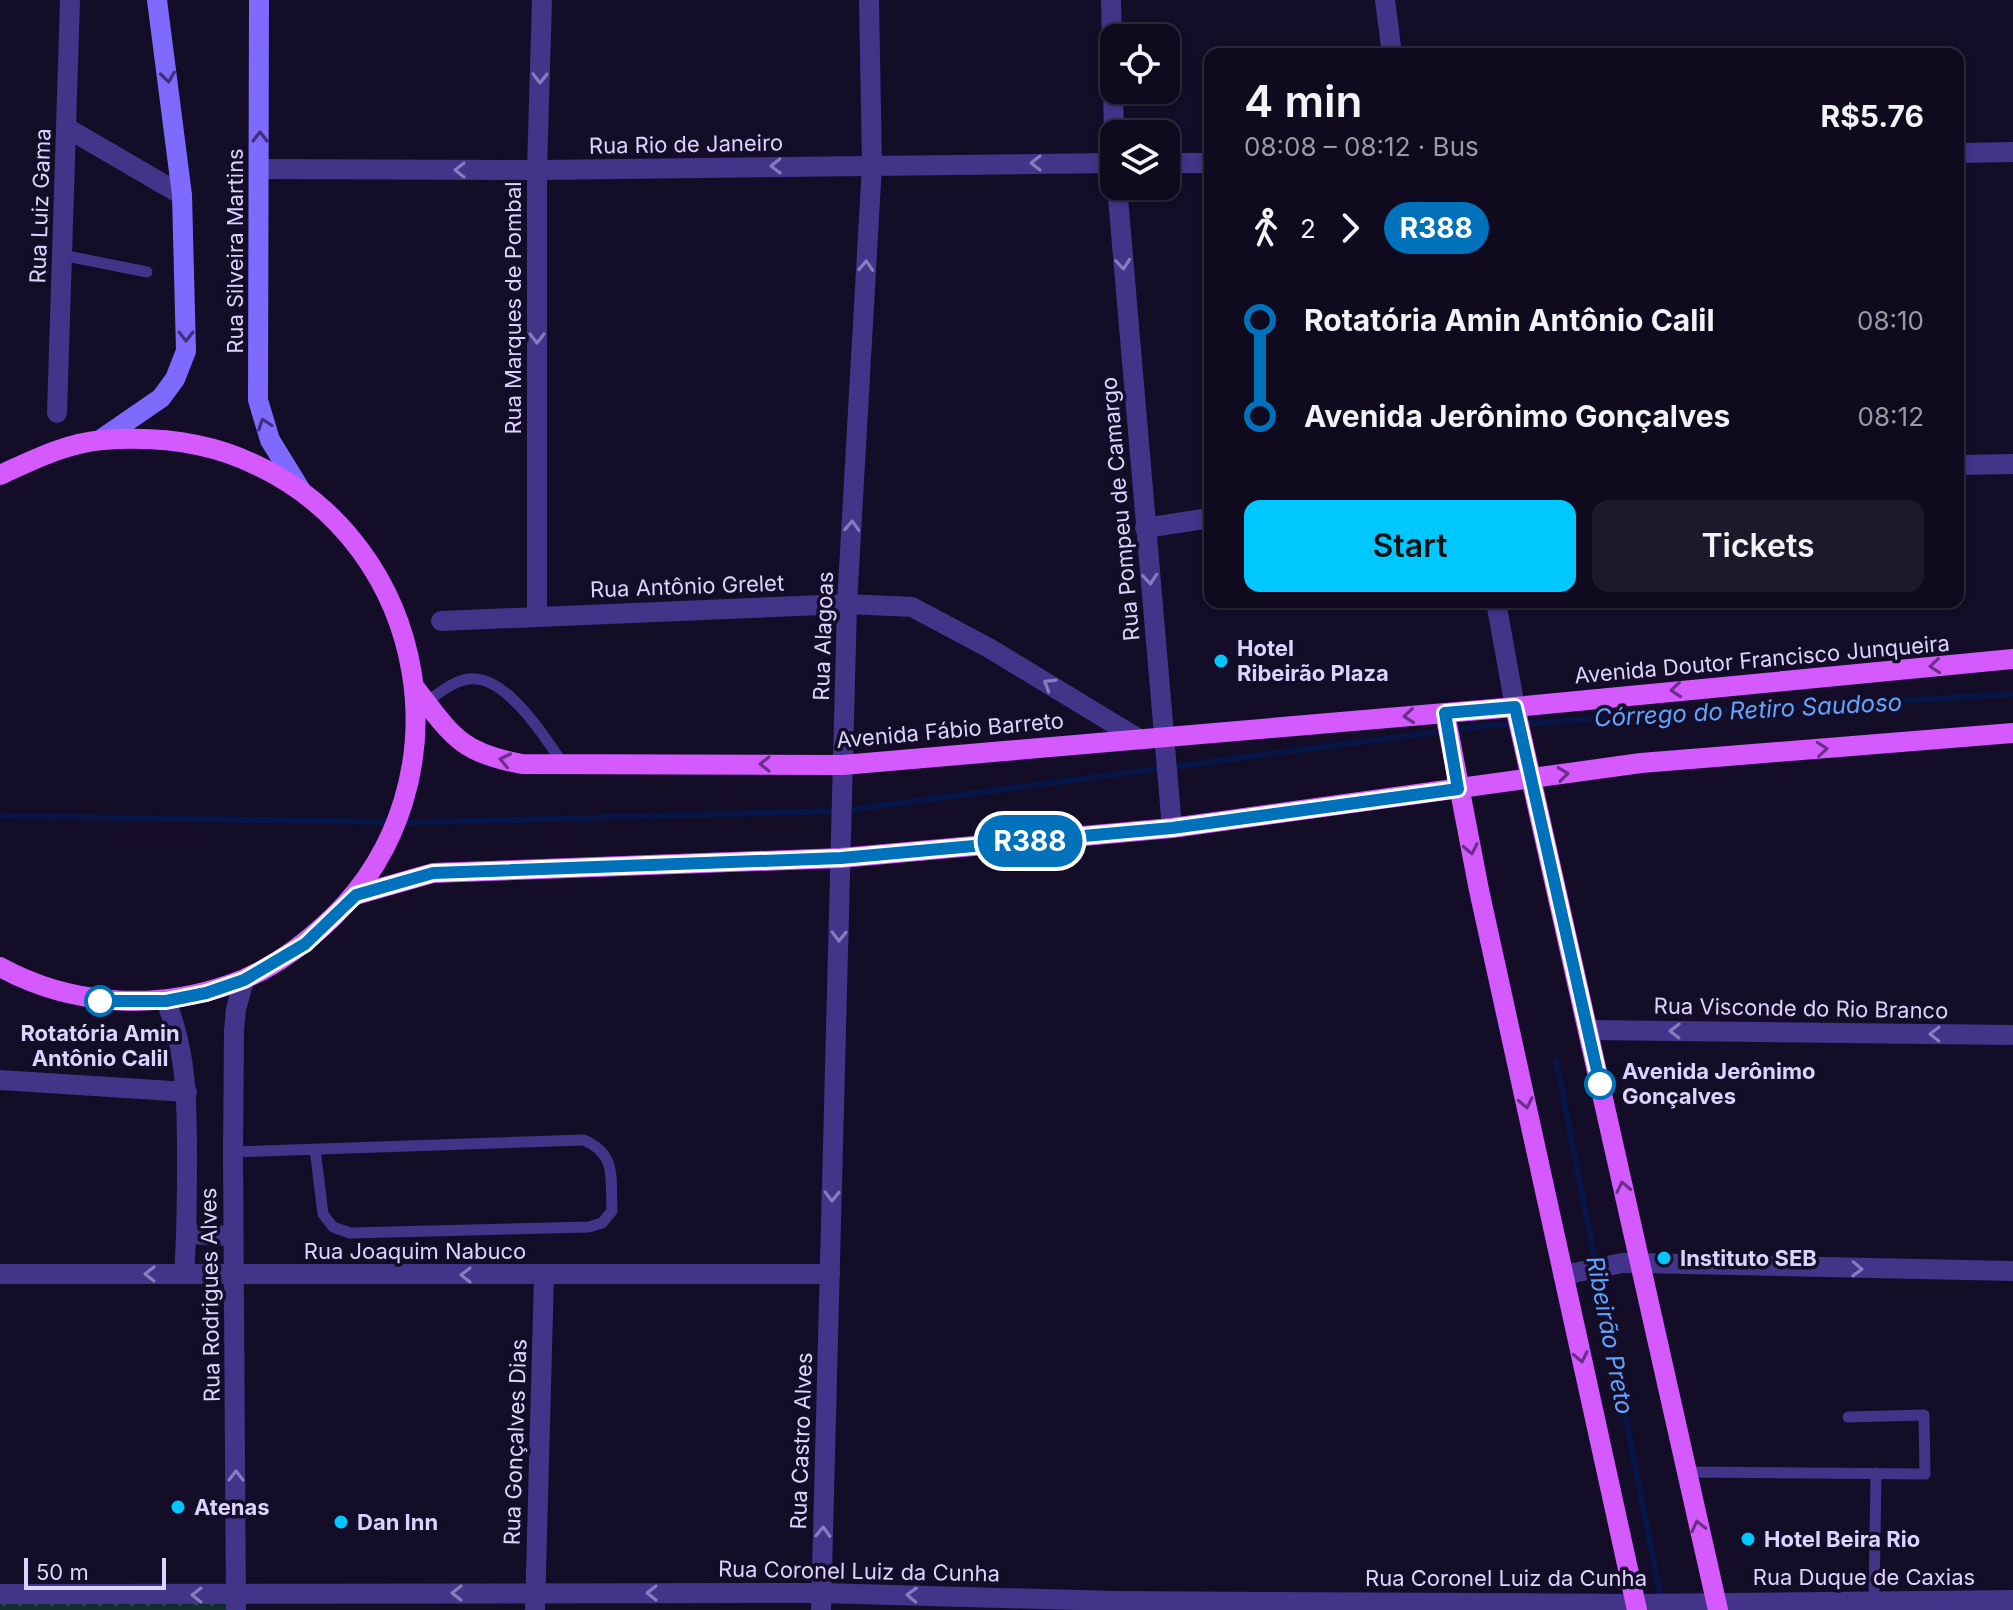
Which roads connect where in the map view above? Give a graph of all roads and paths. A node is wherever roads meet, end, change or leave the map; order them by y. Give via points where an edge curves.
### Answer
1 (70, 0) edge
2 (157, 0) edge
3 (259, 0) edge
4 (542, 0) edge
5 (869, 0) edge
6 (1111, 0) edge
7 (1385, 0) edge
8 (1391, 48) edge
9 (1114, 120) edge
10 (67, 128) junction
11 (2013, 152) edge
12 (1964, 153) edge
13 (1100, 163) edge
14 (1180, 163) edge
15 (1204, 163) edge
16 (872, 165) junction
17 (260, 169) junction
18 (537, 170) junction
19 (182, 195) junction
20 (1118, 200) edge
21 (62, 255) junction
22 (147, 272) dead end
23 (57, 413) dead end
24 (100, 440) junction
25 (2013, 464) edge
26 (1964, 465) edge
27 (0, 475) edge
28 (302, 492) junction
29 (1204, 519) edge
30 (1145, 528) junction
31 (847, 604) junction
32 (1497, 608) edge
33 (537, 616) junction
34 (441, 621) dead end
35 (2013, 659) edge
36 (421, 696) junction
37 (1516, 714) junction
38 (1446, 720) junction
39 (2013, 733) edge
40 (1139, 739) junction
41 (1164, 745) junction
42 (563, 764) junction
43 (843, 769) junction
44 (1529, 772) junction
45 (1457, 781) junction
46 (1172, 823) junction
47 (841, 858) junction
48 (356, 895) junction
49 (0, 967) edge
50 (244, 980) junction
51 (166, 1001) junction
52 (1588, 1030) junction
53 (2013, 1035) edge
54 (0, 1080) edge
55 (187, 1092) junction
56 (315, 1149) junction
57 (233, 1152) junction
58 (187, 1234) junction
59 (232, 1236) junction
60 (1630, 1263) junction
61 (2013, 1271) edge
62 (1571, 1273) junction
63 (0, 1274) edge
64 (184, 1274) junction
65 (234, 1274) junction
66 (830, 1274) junction
67 (544, 1275) junction
68 (1848, 1417) dead end
69 (1686, 1472) junction
70 (1876, 1473) junction
71 (0, 1594) edge
72 (2013, 1600) edge
73 (535, 1601) edge
74 (821, 1601) edge
75 (236, 1602) edge
76 (1874, 1602) junction
77 (1711, 1604) edge
78 (1114, 1605) edge
79 (1298, 1605) edge
80 (1642, 1606) edge

1 - 10 street, Rua Luiz Gama
2 -> 19 main road
17 -> 3 main road, Rua Silveira Martins
4 -> 18 street, Rua Marques de Pombal
5 - 16 street, Rua Alagoas
6 - 9 street
7 - 8 street
10 - 19 street
10 - 21 street, Rua Luiz Gama
11 - 12 street
13 -> 16 street, Rua Rio de Janeiro
14 - 15 street
16 -> 18 street, Rua Rio de Janeiro
31 -> 16 street, Rua Alagoas
18 -> 17 street, Rua Rio de Janeiro
28 -> 17 main road, Rua Silveira Martins via 270,440 258,400
18 -> 33 street, Rua Marques de Pombal
19 -> 24 main road via 186,351 161,398
20 -> 30 street, Rua Pompeu de Camargo
21 - 22 lane
21 - 23 street, Rua Luiz Gama
24 - 27 main road via 55,450
24 - 28 main road via 153,439 206,447 256,465
25 - 26 street
28 - 36 main road via 346,531 380,579 404,632
29 - 30 street
30 -> 41 street, Rua Pompeu de Camargo
31 - 33 street, Rua Antônio Grelet
40 -> 31 street, Rua Antônio Grelet via 912,607
31 - 43 street, Rua Alagoas
32 - 37 street
33 - 34 street, Rua Antônio Grelet
35 -> 37 main road, Avenida Doutor Francisco Junqueira
42 -> 36 main road, Avenida Fábio Barreto via 522,764 478,752 449,734
36 - 42 lane via 476,679 495,686 536,724
36 - 48 main road via 409,786 397,824
37 - 38 main road, Avenida Fábio Barreto
37 - 44 main road
38 -> 41 main road, Avenida Fábio Barreto
38 - 45 main road
44 -> 39 main road
40 - 41 main road, Avenida Fábio Barreto
40 - 43 main road, Avenida Fábio Barreto
41 - 46 street, Rua Pompeu de Camargo
43 -> 42 main road, Avenida Fábio Barreto
43 - 47 street, Rua Alagoas
44 - 45 main road
44 - 52 main road
45 - 46 main road
45 -> 62 main road
46 - 47 main road
47 - 48 main road via 433,873
47 -> 66 street, Rua Alagoas
48 - 50 main road via 305,944
49 - 51 main road via 29,983 100,1001
50 - 51 main road
50 - 57 street, Rua Rodrigues Alves via 234,1031
51 - 55 street, Rua Rodrigues Alves via 181,1045
53 -> 52 street, Rua Visconde do Rio Branco
60 -> 52 main road
54 - 55 street
55 - 58 street, Rua Rodrigues Alves
56 - 56 lane via 584,1140 600,1147 609,1161 612,1211 602,1223 589,1227 350,1233 333,1227 323,1214
56 - 57 lane
57 - 59 street, Rua Rodrigues Alves
58 - 59 street
58 - 64 street, Rua Rodrigues Alves
59 - 65 street, Rua Rodrigues Alves
60 -> 61 street
60 - 62 street
60 - 69 main road
62 -> 80 main road
64 -> 63 street, Rua Joaquim Nabuco
64 - 65 street, Rua Joaquim Nabuco
67 -> 65 street, Rua Joaquim Nabuco
75 -> 65 street, Rua Rodrigues Alves
66 - 67 street, Rua Joaquim Nabuco
74 -> 66 street, Rua Castro Alves
67 - 73 street, Rua Gonçalves Dias
68 - 70 lane via 1924,1415 1925,1474
69 - 70 lane
77 -> 69 main road
70 - 76 lane
75 -> 71 street, Rua Coronel Luiz da Cunha
72 - 76 street, Rua Duque de Caxias
74 -> 73 street, Rua Coronel Luiz da Cunha
73 -> 75 street, Rua Coronel Luiz da Cunha
78 -> 74 street, Rua Coronel Luiz da Cunha
76 - 77 street, Rua Duque de Caxias
77 - 80 street, Rua Coronel Luiz da Cunha
78 - 79 street, Rua Coronel Luiz da Cunha
79 - 80 street, Rua Coronel Luiz da Cunha

